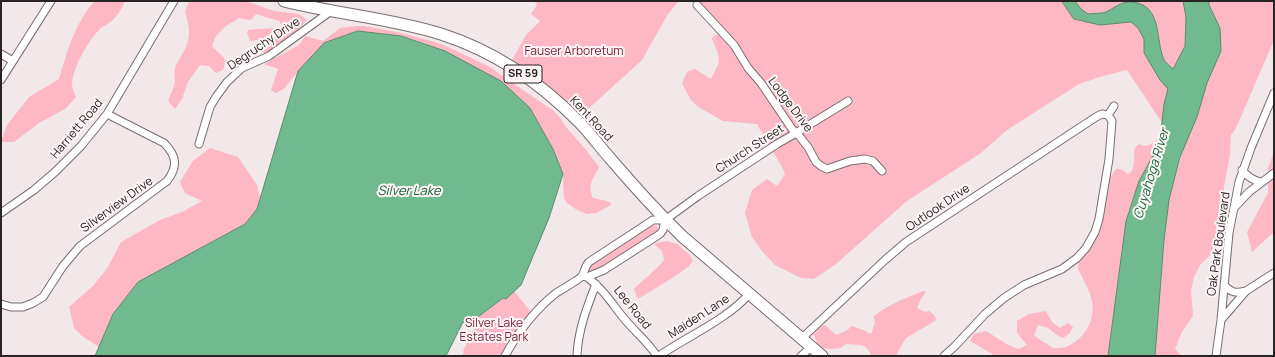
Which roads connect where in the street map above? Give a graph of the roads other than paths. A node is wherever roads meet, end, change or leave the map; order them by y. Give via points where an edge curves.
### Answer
1 (51, 1) edge
2 (174, 1) edge
3 (284, 1) edge
4 (697, 5) dead end
5 (331, 11) junction
6 (1, 54) edge
7 (13, 61) junction
8 (1, 80) edge
9 (1274, 93) edge
10 (848, 101) dead end
11 (1114, 106) dead end
12 (107, 114) junction
13 (1105, 114) junction
14 (796, 133) junction
15 (199, 144) dead end
16 (882, 170) dead end
17 (1242, 170) junction
18 (1274, 173) edge
19 (1261, 182) junction
20 (1233, 208) junction
21 (1, 213) edge
22 (665, 220) junction
23 (1274, 273) edge
24 (585, 277) junction
25 (596, 284) junction
26 (1224, 285) junction
27 (1246, 291) junction
28 (749, 294) junction
29 (1, 304) edge
30 (1221, 320) junction
31 (801, 339) junction
32 (811, 347) junction
33 (505, 356) edge
34 (577, 356) edge
35 (658, 356) edge
36 (801, 356) edge
37 (822, 356) edge
38 (944, 356) edge
39 (1216, 356) edge

1 - 7 street
2 - 12 street, Harriett Road
3 - 5 main road, Kent Road / SR 59
4 - 14 street, Lodge Drive via 734,45
5 - 15 street, Degruchy Drive via 269,56 242,68 227,82 210,107
5 - 22 main road, Kent Road / SR 59 via 441,34 469,44 502,61 532,80 580,123
6 - 7 street
7 - 8 street
9 - 17 street, Oak Park Boulevard
10 - 14 street, Church Street
11 - 13 street
12 - 21 street, Harriett Road via 81,146 55,172
12 - 29 street, Silverview Drive via 164,143 173,156 173,174 167,182 80,246 62,266 43,297 33,304 22,307
13 - 31 street, Outlook Drive via 906,242
13 - 38 street via 1112,121 1104,196 1097,226 1086,248 1067,266 1004,298
14 - 16 street, Lodge Drive via 821,166 828,168 865,159 873,161
14 - 22 street, Church Street via 742,166
17 - 19 street via 1250,178
17 - 20 street, Oak Park Boulevard
18 - 19 street
19 - 20 street
20 - 26 street, Oak Park Boulevard
22 - 24 street via 660,234 604,270
22 - 24 street via 653,220 589,262 585,268
22 - 28 main road, Kent Road / SR 59
23 - 27 street
24 - 25 street, Lee Road
24 - 33 street via 556,294 538,310
25 - 34 street via 580,329
25 - 35 street, Lee Road
26 - 27 street via 1231,291
26 - 30 street, Oak Park Boulevard
27 - 30 street
28 - 31 main road, Kent Road / SR 59
28 - 35 street, Maiden Lane via 732,310
30 - 39 street, Oak Park Boulevard
31 - 32 main road, Kent Road / SR 59
32 - 36 street
32 - 37 main road, Kent Road / SR 59

